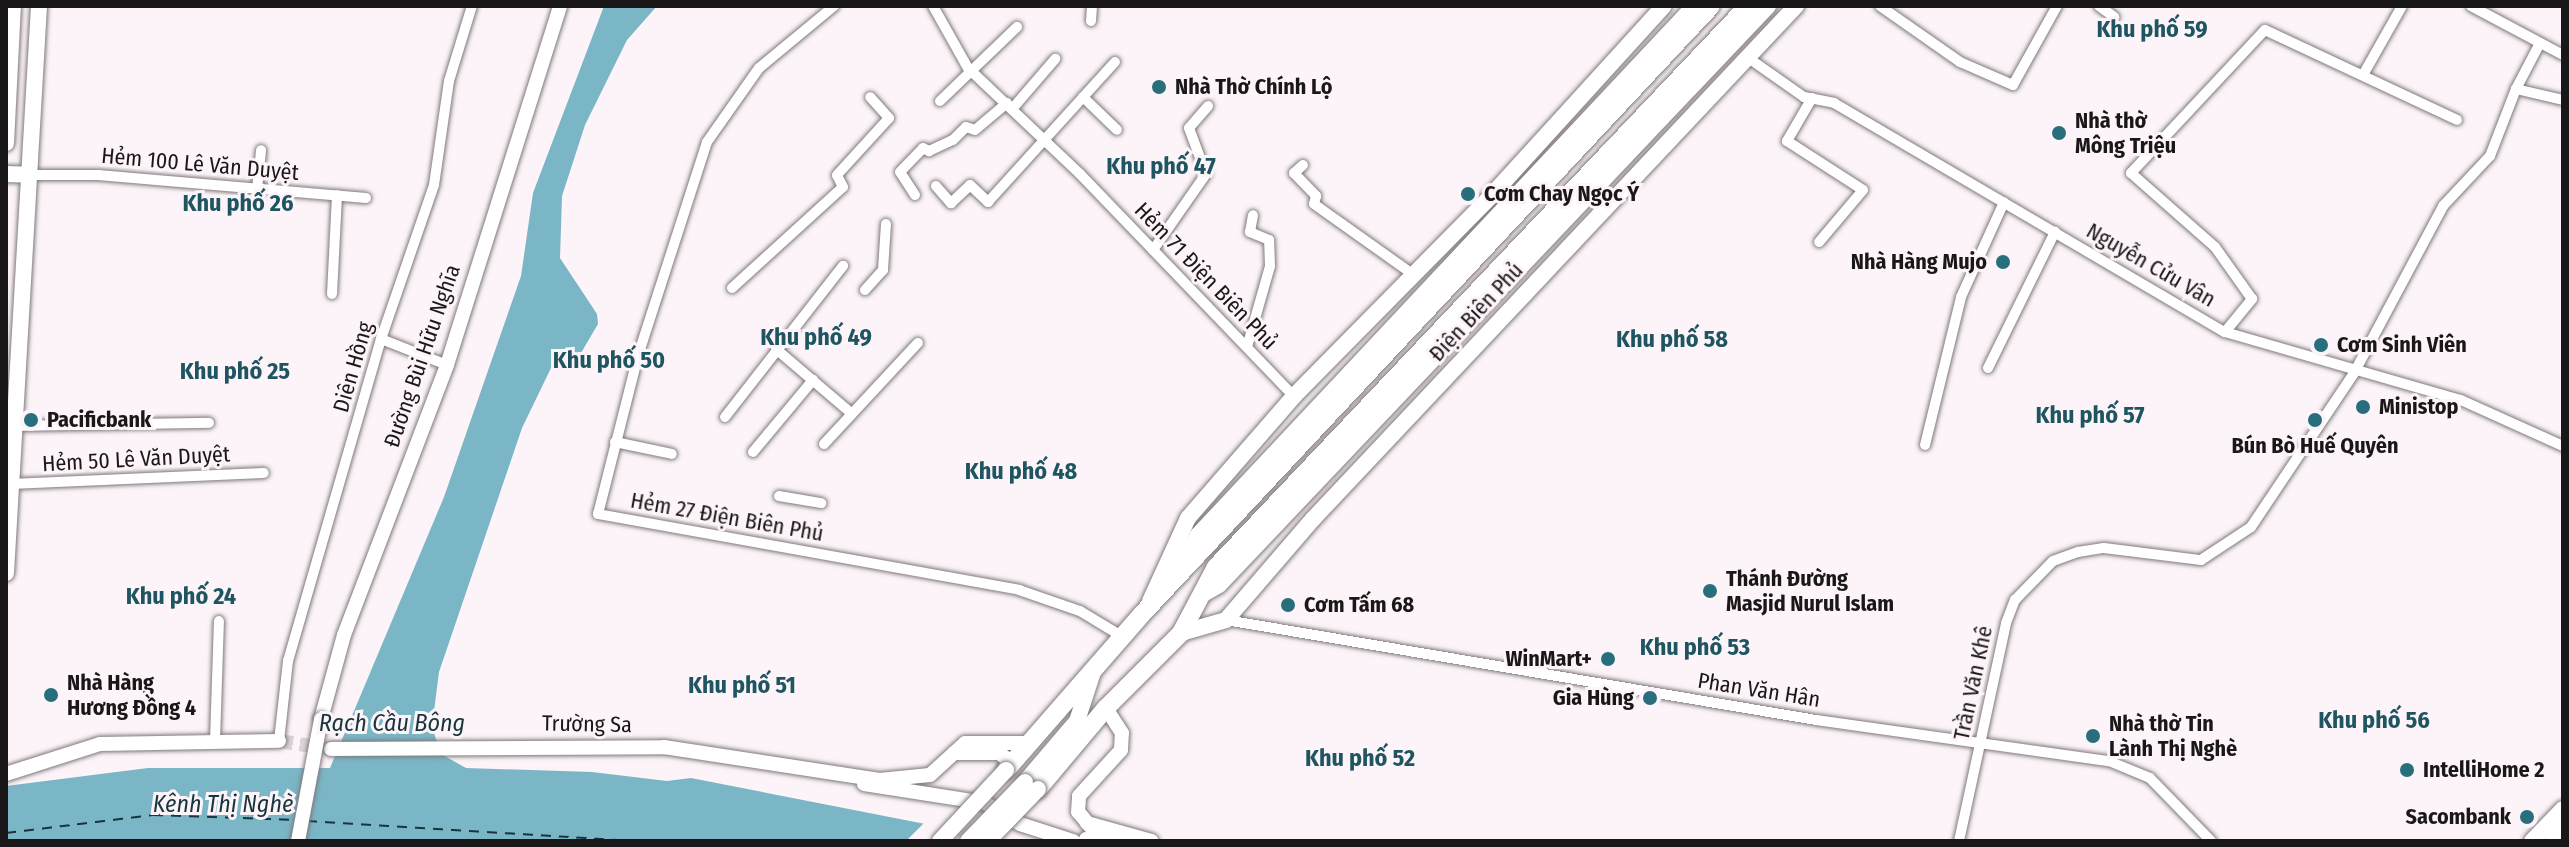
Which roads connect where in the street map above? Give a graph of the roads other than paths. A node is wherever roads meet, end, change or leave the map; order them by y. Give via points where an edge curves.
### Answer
1 (13, 6) edge
2 (39, 6) edge
3 (472, 6) edge
4 (560, 6) edge
5 (834, 6) edge
6 (933, 6) edge
7 (1092, 6) edge
8 (1662, 6) edge
9 (1748, 6) edge
10 (1768, 6) edge
11 (1796, 6) edge
12 (1880, 6) edge
13 (2057, 6) edge
14 (2099, 6) edge
15 (2402, 6) edge
16 (2471, 6) edge
17 (1700, 9) edge
18 (2114, 17) dead end
19 (1091, 21) dead end
20 (9, 25) edge
21 (1017, 27) dead end
22 (1727, 39) junction
23 (2540, 43) junction
24 (2563, 55) edge
25 (1747, 57) junction
26 (1055, 59) dead end
27 (1115, 62) dead end
28 (972, 71) junction
29 (2363, 75) junction
30 (2516, 89) junction
31 (870, 97) dead end
32 (1083, 97) junction
33 (1812, 98) junction
34 (2563, 100) edge
35 (940, 101) dead end
36 (1010, 105) junction
37 (1208, 106) dead end
38 (2457, 120) dead end
39 (1117, 130) dead end
40 (1044, 138) junction
41 (6, 143) edge
42 (261, 150) dead end
43 (1303, 165) dead end
44 (6, 174) edge
45 (30, 175) junction
46 (936, 186) dead end
47 (257, 189) junction
48 (337, 195) junction
49 (915, 195) dead end
50 (366, 198) dead end
51 (2004, 202) junction
52 (1253, 215) dead end
53 (886, 224) dead end
54 (2055, 232) junction
55 (1819, 242) dead end
56 (1153, 250) junction
57 (843, 266) dead end
58 (1414, 275) junction
59 (732, 288) dead end
60 (865, 290) dead end
61 (332, 294) dead end
62 (2225, 332) junction
63 (381, 339) junction
64 (918, 343) dead end
65 (1247, 347) junction
66 (776, 349) junction
67 (447, 365) junction
68 (1988, 368) dead end
69 (2354, 373) junction
70 (11, 379) edge
71 (813, 380) junction
72 (1294, 396) junction
73 (851, 413) junction
74 (725, 417) dead end
75 (209, 423) dead end
76 (12, 426) junction
77 (615, 442) junction
78 (824, 444) dead end
79 (1925, 445) dead end
80 (2563, 446) edge
81 (753, 452) dead end
82 (672, 454) dead end
83 (264, 473) dead end
84 (10, 484) junction
85 (779, 496) dead end
86 (821, 503) dead end
87 (6, 573) edge
88 (1146, 610) junction
89 (1226, 620) junction
90 (219, 621) dead end
91 (1181, 633) junction
92 (1123, 637) junction
93 (1093, 672) junction
94 (1106, 708) junction
95 (215, 740) junction
96 (279, 741) joint
97 (1031, 743) junction
98 (1980, 744) junction
99 (331, 749) tunnel mouth
100 (954, 753) junction
101 (1010, 766) junction
102 (6, 774) edge
103 (856, 776) junction
104 (1031, 785) junction
105 (2563, 809) edge
106 (1086, 823) junction
107 (2563, 830) edge
108 (1091, 839) edge
109 (1069, 840) edge
110 (1141, 840) edge
111 (298, 841) edge
112 (940, 841) edge
113 (968, 841) edge
114 (988, 841) edge
115 (1959, 841) edge
116 (2211, 841) edge
117 (2532, 841) edge
118 (2553, 841) edge

1 - 20 main road
2 - 45 main road
3 - 63 street, Diên Hồng via 449,81 434,185
4 - 67 street, Đường Bùi Hữu Nghĩa
5 - 77 street, Hẻm 27 Điện Biên Phủ via 759,68 707,142
6 - 28 street, Hẻm 71 Điện Biên Phủ
7 - 19 street
8 - 58 main road, Điện Biên Phủ
9 - 22 highway, Điện Biên Phủ
10 - 22 main road, Điện Biên Phủ
11 - 25 main road, Điện Biên Phủ
12 - 13 street via 1960,62 2013,85
14 - 18 street
15 - 29 street
16 - 23 street
17 - 22 highway
17 - 88 highway, Điện Biên Phủ
20 - 41 main road
21 - 28 street
22 - 25 main road
22 - 91 highway, Điện Biên Phủ via 1295,481 1216,567
23 - 24 street
23 - 30 street, Trần Văn Khê
25 - 33 street, Nguyễn Cửu Vân
25 - 89 main road, Điện Biên Phủ via 1313,519
26 - 36 street
27 - 32 street
28 - 35 street
28 - 36 street, Hẻm 71 Điện Biên Phủ
29 - 38 street
29 - 62 street via 2265,30 2131,173 2215,247 2252,299
30 - 34 street
30 - 69 street, Trần Văn Khê via 2490,156 2443,206
31 - 59 street via 889,118 837,175 843,187
32 - 39 street
32 - 40 street
33 - 51 street, Nguyễn Cửu Vân via 1834,103
33 - 55 street via 1787,141 1863,190
36 - 40 street, Hẻm 71 Điện Biên Phủ
36 - 49 street via 975,130 966,127 953,140 929,151 923,148 900,172
37 - 56 street via 1189,128 1206,174
40 - 46 street via 988,202 970,185 951,203
40 - 56 street, Hẻm 71 Điện Biên Phủ
42 - 47 street
43 - 58 street via 1294,173 1316,196 1314,204
44 - 45 main road
45 - 47 street, Hẻm 100 Lê Văn Duyệt via 98,175
45 - 70 main road
47 - 48 street, Hẻm 100 Lê Văn Duyệt
48 - 50 street, Hẻm 100 Lê Văn Duyệt
48 - 61 street
51 - 54 street, Nguyễn Cửu Vân
51 - 79 street via 1961,297
52 - 65 street via 1250,232 1269,240 1270,266
53 - 60 street via 883,270
54 - 62 street, Nguyễn Cửu Vân
54 - 68 street
56 - 65 street, Hẻm 71 Điện Biên Phủ
57 - 66 street
58 - 72 main road, Điện Biên Phủ
62 - 69 street, Nguyễn Cửu Vân
63 - 67 street
63 - 96 street, Diên Hồng via 288,661
64 - 73 street
65 - 72 street, Hẻm 71 Điện Biên Phủ
66 - 71 street
66 - 74 street
67 - 111 street, Đường Bùi Hữu Nghĩa, bridge via 344,635 321,719
69 - 80 street, Nguyễn Cửu Vân via 2461,400
69 - 98 street, Trần Văn Khê via 2238,539 2201,560 2104,548 2078,552 2053,561 2033,577 2006,623
70 - 76 main road
71 - 73 street
71 - 81 street
72 - 88 main road, Điện Biên Phủ via 1188,518
73 - 78 street
75 - 76 street
76 - 84 main road
77 - 82 street
77 - 92 street, Hẻm 27 Điện Biên Phủ via 598,514 1019,590 1080,611
83 - 84 street, Hẻm 50 Lê Văn Duyệt
84 - 87 main road
85 - 86 street
88 - 92 highway, Điện Biên Phủ
89 - 91 main road, Điện Biên Phủ
89 - 98 street, Phan Văn Hân
90 - 95 street
91 - 94 highway, Điện Biên Phủ
92 - 93 highway, Điện Biên Phủ
93 - 97 highway, Điện Biên Phủ
93 - 104 main road via 1077,721
94 - 104 highway, Điện Biên Phủ
94 - 106 street via 1122,733 1121,750 1079,796 1078,812
95 - 96 street
95 - 102 street via 100,744
97 - 100 street via 977,740
97 - 101 highway, Điện Biên Phủ
98 - 115 street, Trần Văn Khê
98 - 116 street, Phan Văn Hân via 2109,761 2150,778
99 - 103 street, Trường Sa via 664,747
100 - 101 street via 999,753
100 - 103 street via 920,779
101 - 112 main road, bridge
103 - 109 street via 880,790 985,803 1020,824
104 - 113 main road, bridge
104 - 114 main road, bridge
105 - 117 main road
106 - 108 street via 1095,832
106 - 110 street
107 - 118 main road
108 - 109 street
108 - 110 street

